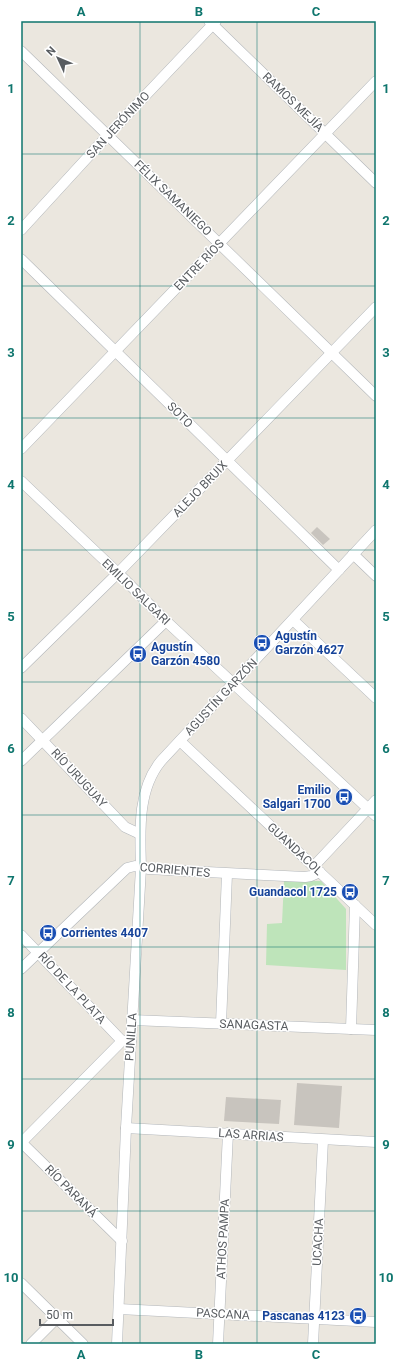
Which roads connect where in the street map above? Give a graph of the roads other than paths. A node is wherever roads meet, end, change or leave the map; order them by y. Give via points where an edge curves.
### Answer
1 (213, 22) edge
2 (21, 51) edge
3 (376, 81) edge
4 (326, 134) junction
5 (108, 135) junction
6 (376, 183) edge
7 (21, 230) edge
8 (220, 244) junction
9 (21, 259) edge
10 (376, 307) edge
11 (115, 350) junction
12 (332, 354) junction
13 (376, 396) edge
14 (21, 449) edge
15 (227, 462) junction
16 (21, 481) edge
17 (376, 530) edge
18 (353, 554) junction
19 (338, 570) junction
20 (118, 573) junction
21 (376, 576) edge
22 (292, 620) junction
23 (166, 621) junction
24 (21, 668) edge
25 (233, 683) junction
26 (376, 698) edge
27 (21, 718) edge
28 (43, 740) junction
29 (180, 741) junction
30 (21, 760) edge
31 (376, 800) edge
32 (368, 808) junction
33 (376, 816) edge
34 (140, 834) junction
35 (141, 868) junction
36 (317, 869) junction
37 (227, 874) junction
38 (355, 905) junction
39 (376, 925) edge
40 (21, 935) edge
41 (38, 953) junction
42 (21, 969) edge
43 (132, 1020) junction
44 (221, 1024) junction
45 (351, 1029) junction
46 (376, 1030) edge
47 (126, 1041) junction
48 (126, 1128) junction
49 (228, 1133) junction
50 (323, 1140) junction
51 (21, 1142) edge
52 (376, 1142) edge
53 (122, 1241) junction
54 (21, 1283) edge
55 (119, 1309) junction
56 (220, 1314) junction
57 (57, 1318) junction
58 (314, 1319) junction
59 (376, 1322) edge
60 (31, 1344) edge
61 (83, 1344) edge
62 (117, 1344) edge
63 (218, 1344) edge
64 (313, 1344) edge

1 - 4 street, RAMOS MEJÍA
1 - 5 street, SAN JERÓNIMO
2 - 5 street, FÉLIX SAMANIEGO
3 - 4 street, ENTRE RÍOS
4 - 6 street, RAMOS MEJÍA
4 - 8 street, ENTRE RÍOS
5 - 7 street, SAN JERÓNIMO
5 - 8 street, FÉLIX SAMANIEGO
8 - 11 street, ENTRE RÍOS
8 - 12 street, FÉLIX SAMANIEGO
9 - 11 street, SOTO
10 - 12 street, ALEJO BRUIX
11 - 14 street, ENTRE RÍOS
11 - 15 street, SOTO
12 - 13 street, FÉLIX SAMANIEGO
12 - 15 street, ALEJO BRUIX
15 - 19 street, SOTO
15 - 20 street, ALEJO BRUIX
16 - 20 street, EMILIO SALGARI
17 - 18 street, AGUSTÍN GARZÓN
18 - 19 street, AGUSTÍN GARZÓN
18 - 21 street
19 - 22 street, AGUSTÍN GARZÓN
20 - 23 street, EMILIO SALGARI
20 - 24 street, ALEJO BRUIX
22 - 25 street, AGUSTÍN GARZÓN
22 - 26 street
23 - 25 street, EMILIO SALGARI
23 - 28 street
25 - 29 street, AGUSTÍN GARZÓN
25 - 32 street, EMILIO SALGARI
27 - 28 street, RÍO URUGUAY
28 - 30 street
28 - 34 street, RÍO URUGUAY via 125,827
29 - 34 street, PUNILLA via 155,768 150,778 145,790
29 - 36 street, GUANDACOL
31 - 32 street
32 - 33 street, EMILIO SALGARI
32 - 36 street
34 - 35 street, PUNILLA
35 - 37 street, CORRIENTES
35 - 41 street, CORRIENTES via 127,868
35 - 43 street, PUNILLA
36 - 37 street, CORRIENTES via 311,876
36 - 38 street, GUANDACOL
37 - 44 street
38 - 39 street, GUANDACOL
38 - 45 street
40 - 41 street, RÍO DE LA PLATA
41 - 42 street, CORRIENTES
41 - 47 street, RÍO DE LA PLATA
43 - 44 street, SANAGASTA
43 - 47 street, PUNILLA
44 - 45 street, SANAGASTA
45 - 46 street, SANAGASTA
47 - 48 street, PUNILLA
47 - 51 street
48 - 49 street, LAS ARRIAS
48 - 53 street, PUNILLA
49 - 50 street, LAS ARRIAS
49 - 56 street, ATHOS PAMPA
50 - 52 street, LAS ARRIAS
50 - 58 street, UCACHA
51 - 53 street, RÍO PARANÁ
53 - 55 street, PUNILLA
54 - 57 street
55 - 56 street, PASCANA
55 - 62 street, PUNILLA
56 - 58 street, PASCANA
56 - 63 street, ATHOS PAMPA
57 - 60 street
57 - 61 street
58 - 59 street, PASCANA
58 - 64 street, UCACHA

